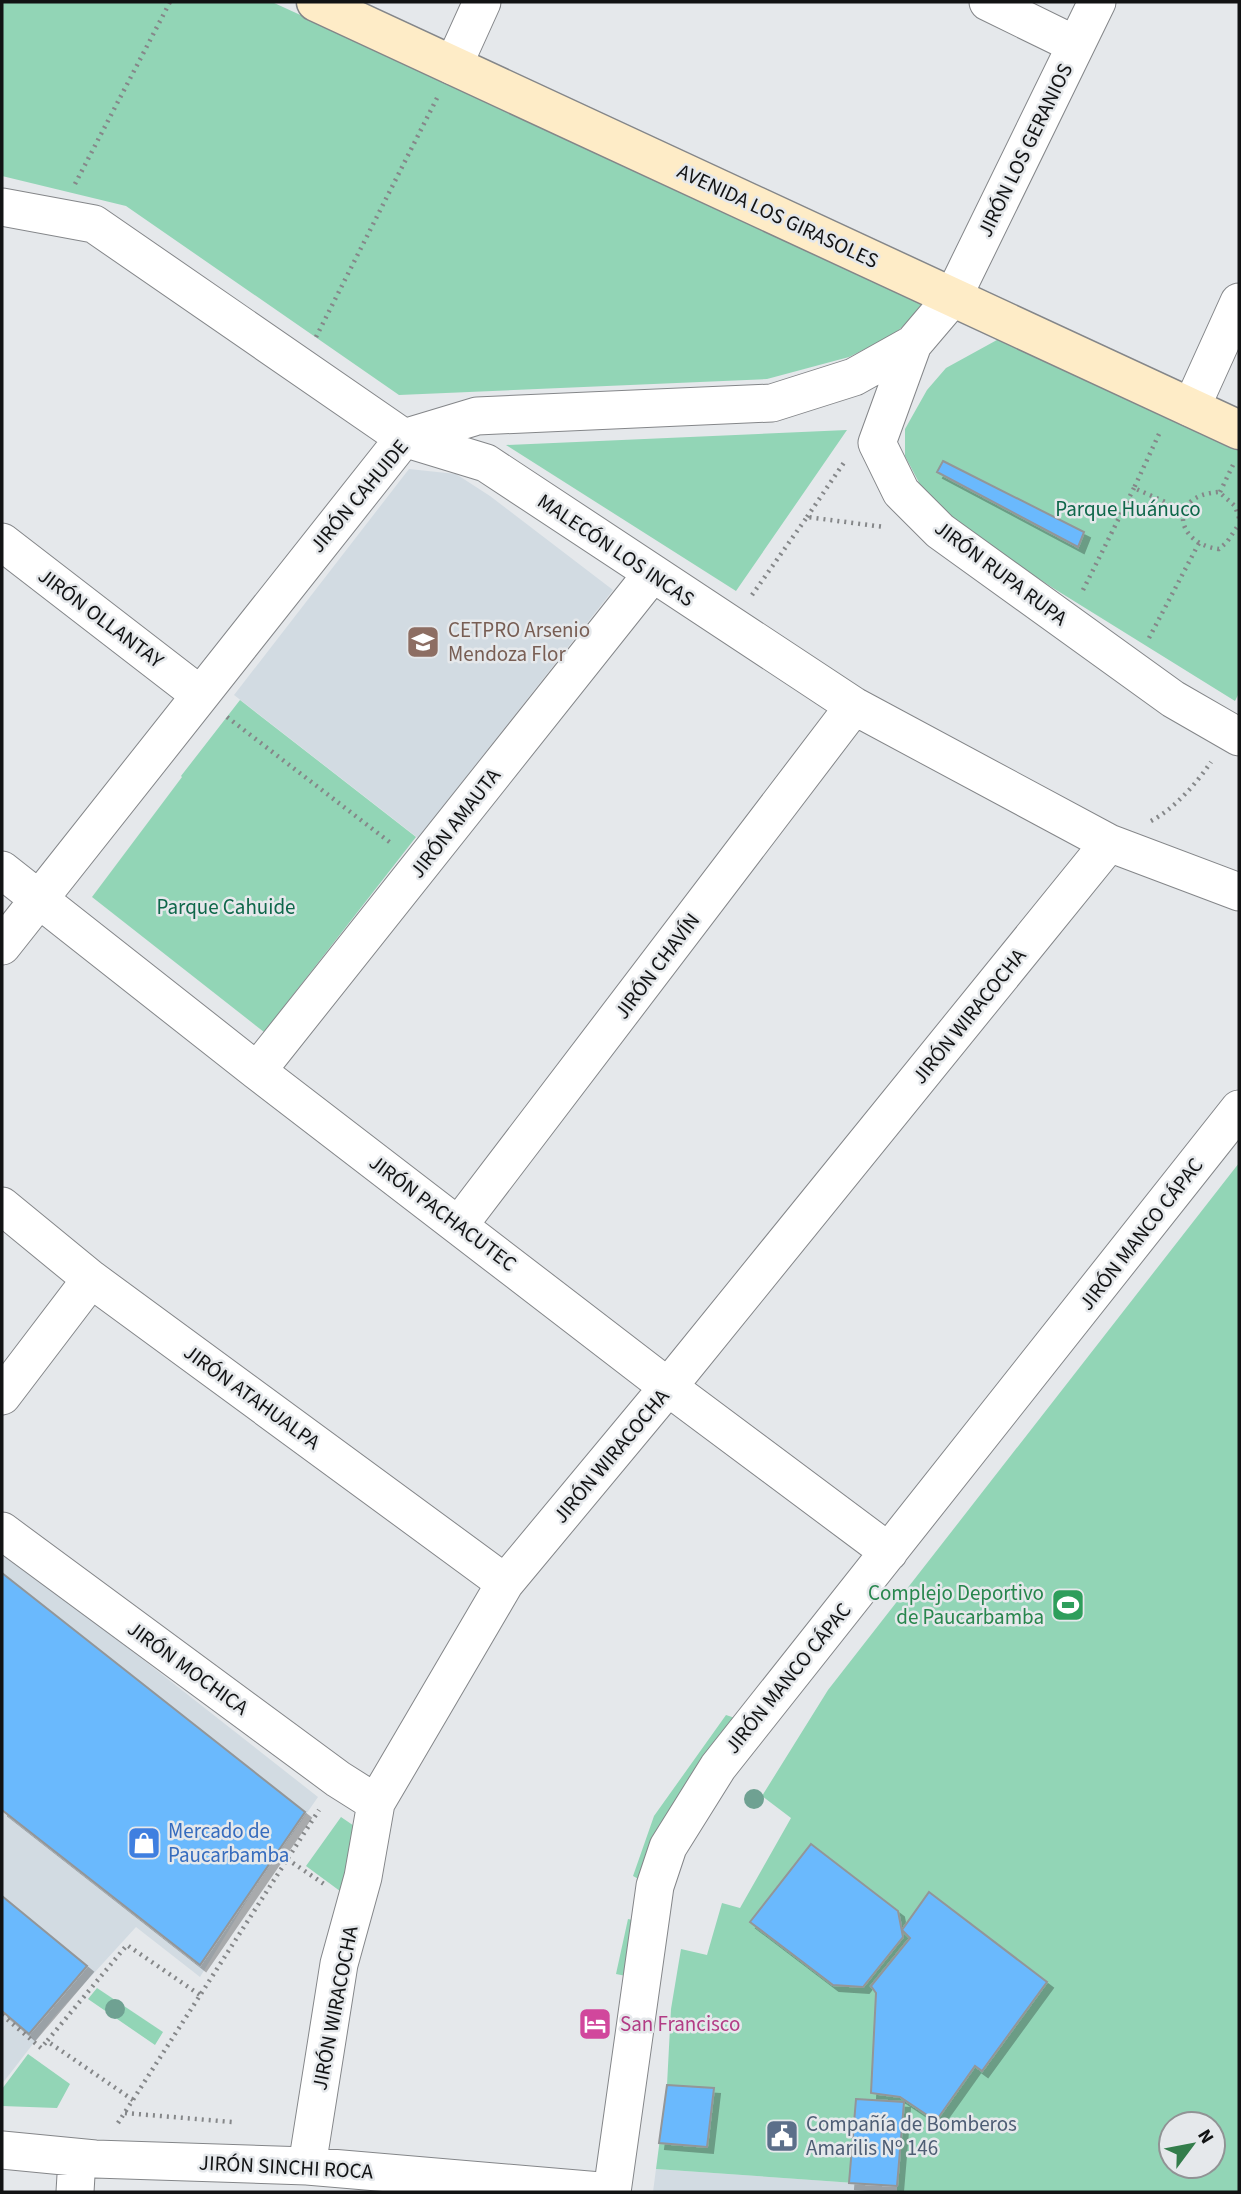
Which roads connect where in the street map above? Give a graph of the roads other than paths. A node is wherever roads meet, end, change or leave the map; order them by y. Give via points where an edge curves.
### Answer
1 (317, 2) edge
2 (482, 2) edge
3 (988, 2) edge
4 (1097, 2) edge
5 (1076, 45) junction
6 (453, 66) junction
7 (2, 207) edge
8 (953, 297) junction
9 (1239, 302) edge
10 (913, 344) junction
11 (1191, 408) junction
12 (404, 438) junction
13 (1236, 448) edge
14 (2, 542) edge
15 (652, 574) junction
16 (199, 694) junction
17 (854, 706) junction
18 (1235, 735) edge
19 (1109, 843) junction
20 (2, 870) edge
21 (1239, 892) edge
22 (40, 898) junction
23 (2, 946) edge
24 (257, 1071) junction
25 (1239, 1109) edge
26 (2, 1206) edge
27 (459, 1225) junction
28 (91, 1279) junction
29 (668, 1387) junction
30 (2, 1396) edge
31 (2, 1531) edge
32 (889, 1552) junction
33 (505, 1583) junction
34 (376, 1802) junction
35 (2, 2150) edge
36 (307, 2166) junction
37 (82, 2170) edge
38 (612, 2192) edge

1 - 6 main road, AVENIDA LOS GIRASOLES
2 - 6 street
3 - 5 street
4 - 5 street, JIRÓN LOS GERANIOS
5 - 8 street, JIRÓN LOS GERANIOS
6 - 8 main road, AVENIDA LOS GIRASOLES
7 - 12 street, MALECÓN LOS INCAS via 94,224
8 - 10 street, JIRÓN CAHUIDE
8 - 11 main road, AVENIDA LOS GIRASOLES
9 - 11 street
10 - 12 street, JIRÓN CAHUIDE via 854,377 772,403 477,416
10 - 18 street, JIRÓN RUPA RUPA via 877,443 901,492 940,531 1173,699
11 - 13 main road, AVENIDA LOS GIRASOLES
12 - 15 street, MALECÓN LOS INCAS via 486,463
12 - 16 street, JIRÓN CAHUIDE
14 - 16 street, JIRÓN OLLANTAY
15 - 17 street, MALECÓN LOS INCAS
15 - 24 street, JIRÓN AMAUTA
16 - 22 street, JIRÓN CAHUIDE
17 - 19 street, MALECÓN LOS INCAS
17 - 27 street, JIRÓN CHAVÍN
19 - 21 street, MALECÓN LOS INCAS
19 - 29 street, JIRÓN WIRACOCHA
20 - 22 street, JIRÓN PACHACUTEC
22 - 23 street, JIRÓN CAHUIDE
22 - 24 street, JIRÓN PACHACUTEC
24 - 27 street, JIRÓN PACHACUTEC
25 - 32 street, JIRÓN MANCO CÁPAC
26 - 28 street, JIRÓN ATAHUALPA
27 - 29 street, JIRÓN PACHACUTEC
28 - 30 street
28 - 33 street, JIRÓN ATAHUALPA
29 - 32 street, JIRÓN PACHACUTEC
29 - 33 street, JIRÓN WIRACOCHA
31 - 34 street, JIRÓN MOCHICA via 338,1779
32 - 38 street, JIRÓN MANCO CÁPAC via 718,1766 668,1847 655,1886
33 - 34 street, JIRÓN WIRACOCHA
34 - 36 street, JIRÓN WIRACOCHA via 363,1877 339,1964
35 - 37 street, JIRÓN SINCHI ROCA
36 - 37 street, JIRÓN SINCHI ROCA
36 - 38 street, JIRÓN SINCHI ROCA

